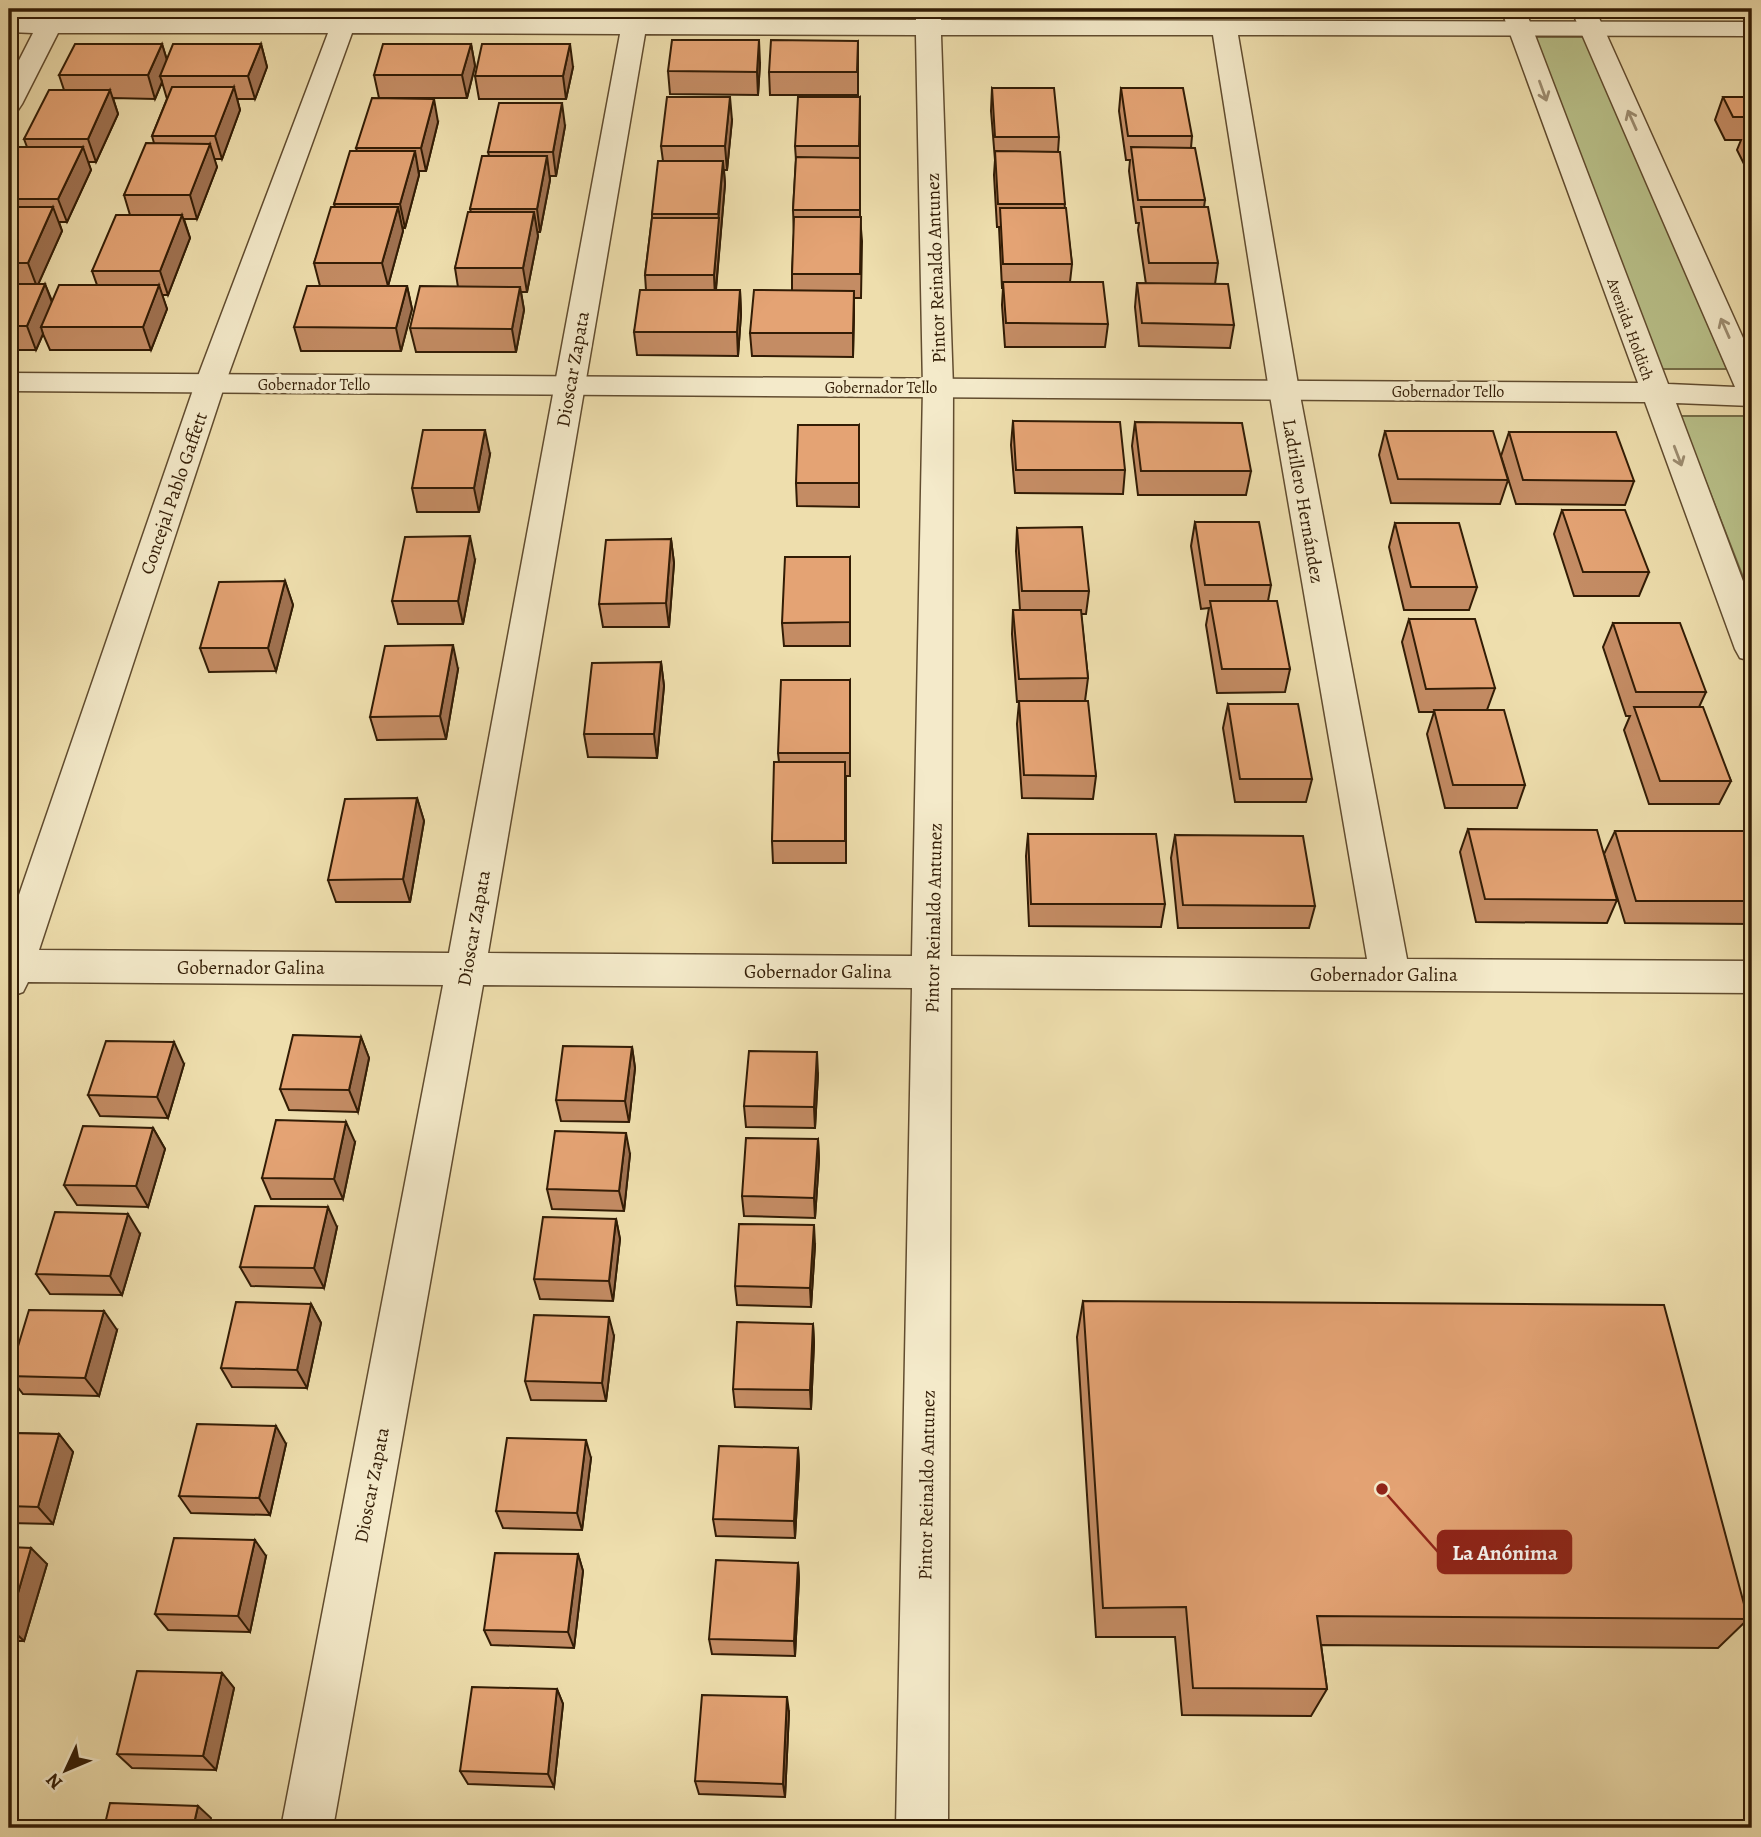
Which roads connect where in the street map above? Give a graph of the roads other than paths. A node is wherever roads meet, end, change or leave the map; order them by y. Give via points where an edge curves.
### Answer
1 (54, 17) edge
2 (346, 17) edge
3 (928, 17) edge
4 (1516, 18) edge
5 (1587, 19) edge
6 (9, 25) edge
7 (634, 26) junction
8 (1224, 27) junction
9 (1752, 29) edge
10 (9, 104) edge
11 (9, 382) edge
12 (210, 384) junction
13 (569, 385) junction
14 (938, 387) junction
15 (1284, 390) junction
16 (1752, 391) edge
17 (1654, 393) junction
18 (1752, 397) edge
19 (1752, 649) edge
20 (466, 968) junction
21 (10, 971) edge
22 (933, 971) junction
23 (1390, 975) junction
24 (1752, 977) edge
25 (307, 1828) edge
26 (922, 1828) edge

1 - 2 street
1 - 6 street
1 - 10 street
2 - 7 street
2 - 12 street, Concejal Pablo Gaffett
3 - 7 street
3 - 8 street
3 - 14 street, Pintor Reinaldo Antunez
4 - 5 street
4 - 8 street
4 -> 17 street, Avenida Holdich
5 - 9 street
16 -> 5 street
7 - 13 street, Dioscar Zapata
8 - 15 street, Ladrillero Hernández
11 - 12 street, Gobernador Tello
12 - 13 street, Gobernador Tello
12 - 21 street, Concejal Pablo Gaffett
13 - 14 street, Gobernador Tello
13 - 20 street, Dioscar Zapata
14 - 15 street, Gobernador Tello
14 - 22 street, Pintor Reinaldo Antunez
15 - 17 street, Gobernador Tello
15 - 23 street, Ladrillero Hernández
17 - 18 street, Gobernador Tello
17 -> 19 street, Avenida Holdich
20 - 21 street, Gobernador Galina
20 - 22 street, Gobernador Galina
20 - 25 street, Dioscar Zapata
22 - 23 street, Gobernador Galina
22 - 26 street, Pintor Reinaldo Antunez
23 - 24 street, Gobernador Galina

